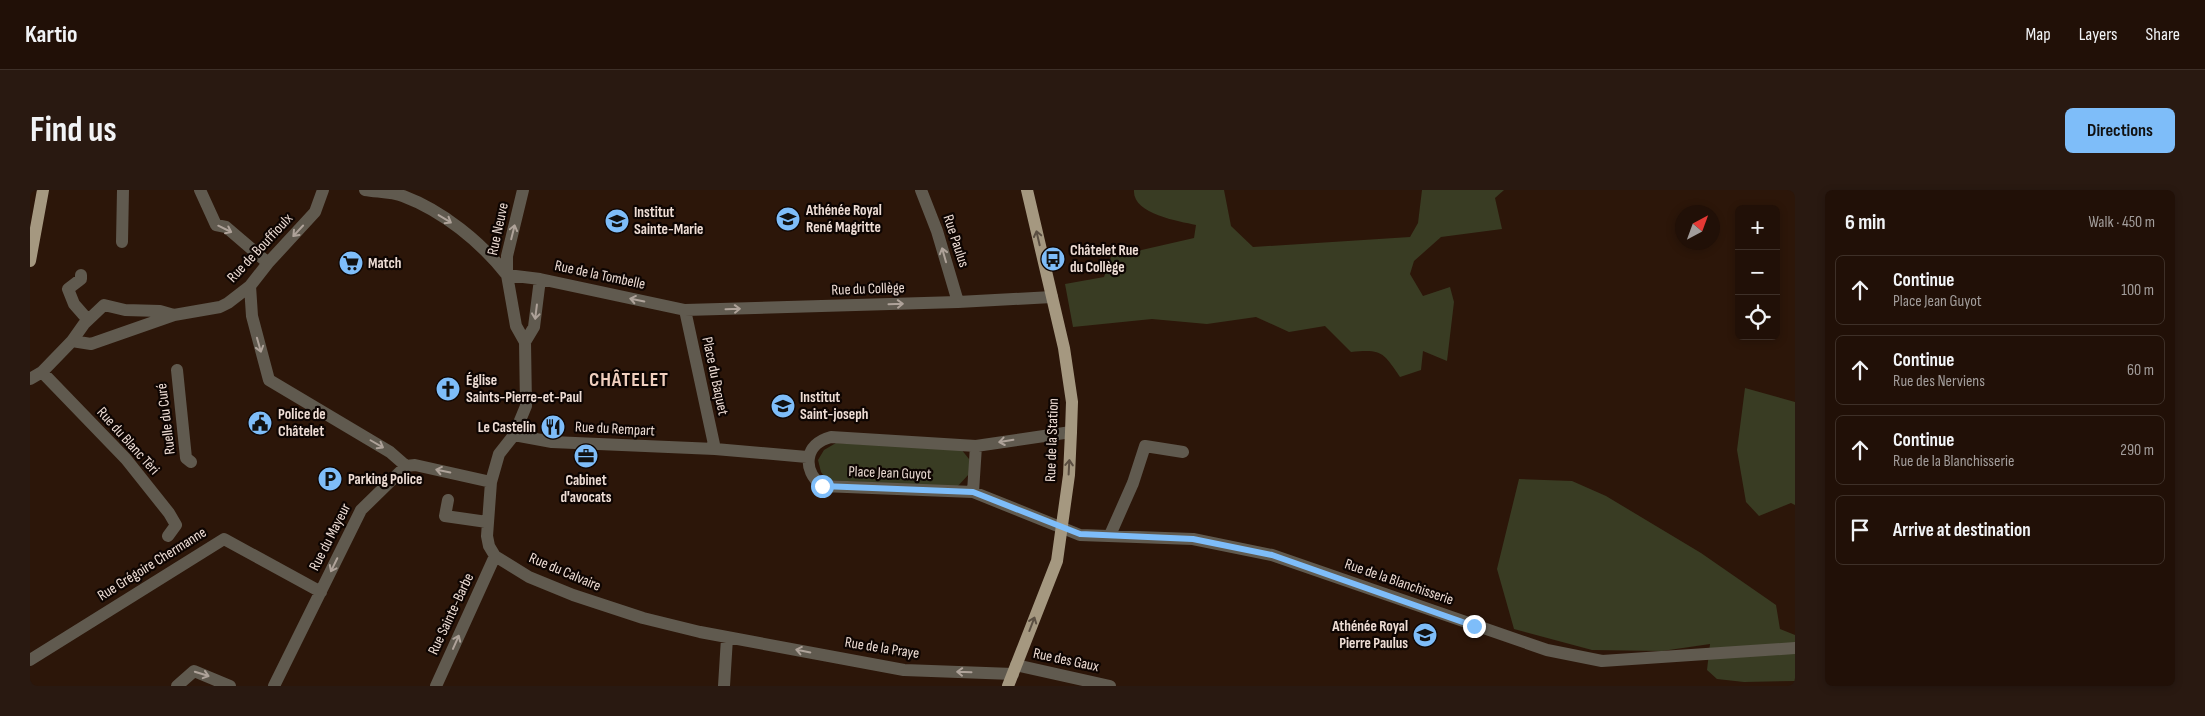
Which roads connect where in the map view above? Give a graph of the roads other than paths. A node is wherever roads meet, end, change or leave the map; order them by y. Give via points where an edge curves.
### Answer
1 (43, 190) edge
2 (123, 190) edge
3 (200, 190) edge
4 (323, 190) edge
5 (365, 190) edge
6 (522, 190) edge
7 (921, 190) edge
8 (1027, 190) edge
9 (122, 242) dead end
10 (30, 261) edge
11 (268, 263) junction
12 (81, 275) dead end
13 (507, 275) junction
14 (540, 279) junction
15 (250, 286) junction
16 (1052, 297) junction
17 (958, 302) junction
18 (685, 310) junction
19 (174, 315) junction
20 (88, 320) junction
21 (72, 341) junction
22 (525, 342) junction
23 (177, 370) dead end
24 (42, 372) junction
25 (30, 379) edge
26 (1071, 432) junction
27 (514, 435) junction
28 (976, 446) junction
29 (714, 450) junction
30 (1182, 452) dead end
31 (807, 457) junction
32 (191, 462) dead end
33 (406, 466) junction
34 (491, 482) junction
35 (973, 492) junction
36 (448, 500) dead end
37 (487, 522) junction
38 (1061, 527) junction
39 (1110, 535) junction
40 (168, 536) dead end
41 (495, 556) junction
42 (320, 592) junction
43 (728, 638) junction
44 (1795, 648) edge
45 (30, 660) edge
46 (1012, 675) edge
47 (177, 686) edge
48 (230, 686) edge
49 (274, 686) edge
50 (436, 686) edge
51 (724, 686) edge
52 (1110, 686) edge

1 - 10 main road
2 - 9 street
3 -> 11 street via 216,226 226,227
4 -> 11 street, Rue de Bouffioulx via 315,212
5 -> 13 street via 402,196 464,231 487,250
13 -> 6 street, Rue Neuve via 507,256
17 -> 7 street, Rue Paulus via 937,230
16 -> 8 main road, Rue de la Station
11 - 15 street, Rue de Bouffioulx
12 - 20 street via 81,279 68,289 74,304
13 - 14 street, Rue de la Tombelle
13 - 22 street, Rue Neuve via 516,326
18 -> 14 street, Rue de la Tombelle
14 -> 22 street via 534,327
15 - 19 street, Rue de Bouffioulx via 220,307
15 -> 33 street via 252,316 269,380 390,452
16 - 17 street, Rue du Collège
16 - 26 main road, Rue de la Station via 1072,402
18 -> 17 street, Rue du Collège
18 - 29 street, Place du Baquet
19 - 20 street, Rue de Bouffioulx via 104,305
19 - 21 street via 91,344
20 - 21 street, Rue de Bouffioulx
21 - 24 street, Rue de Bouffioulx
22 - 27 street via 526,406
23 - 32 street, Ruelle du Curé via 186,458
24 - 25 street, Rue de Bouffioulx
24 - 40 street, Rue du Blanc Tèri via 126,459 169,513 176,525
26 -> 28 street, Place Jean Guyot
38 -> 26 main road, Rue de la Station via 1069,475
27 - 29 street, Rue du Rempart via 552,442
27 - 34 street via 499,454
28 - 31 street, Place Jean Guyot via 831,438 816,444
28 - 35 street
29 - 31 street, Rue du Rempart
30 - 39 street via 1145,446
31 - 35 street, Place Jean Guyot via 809,471 822,486
34 -> 33 street via 415,465
33 -> 42 street, Rue du Mayeur via 361,510
34 - 37 street
35 - 38 street, Place Jean Guyot
36 - 37 street via 445,516
37 - 41 street via 489,546
38 - 39 street, Rue de la Blanchisserie via 1080,534
46 -> 38 main road, Rue de la Station via 1057,561
39 - 44 street, Rue de la Blanchisserie via 1193,539 1272,555 1546,650 1602,661
41 - 43 street, Rue du Calvaire via 529,577 573,596 643,618
50 -> 41 street, Rue Sainte-Barbe
42 - 45 street, Rue Grégoire Chermanne via 224,539
42 - 49 street, Rue du Mayeur
46 -> 43 street, Rue de la Praye via 904,670
43 - 51 street
46 - 52 street, Rue des Gaux
47 -> 48 street via 194,671

